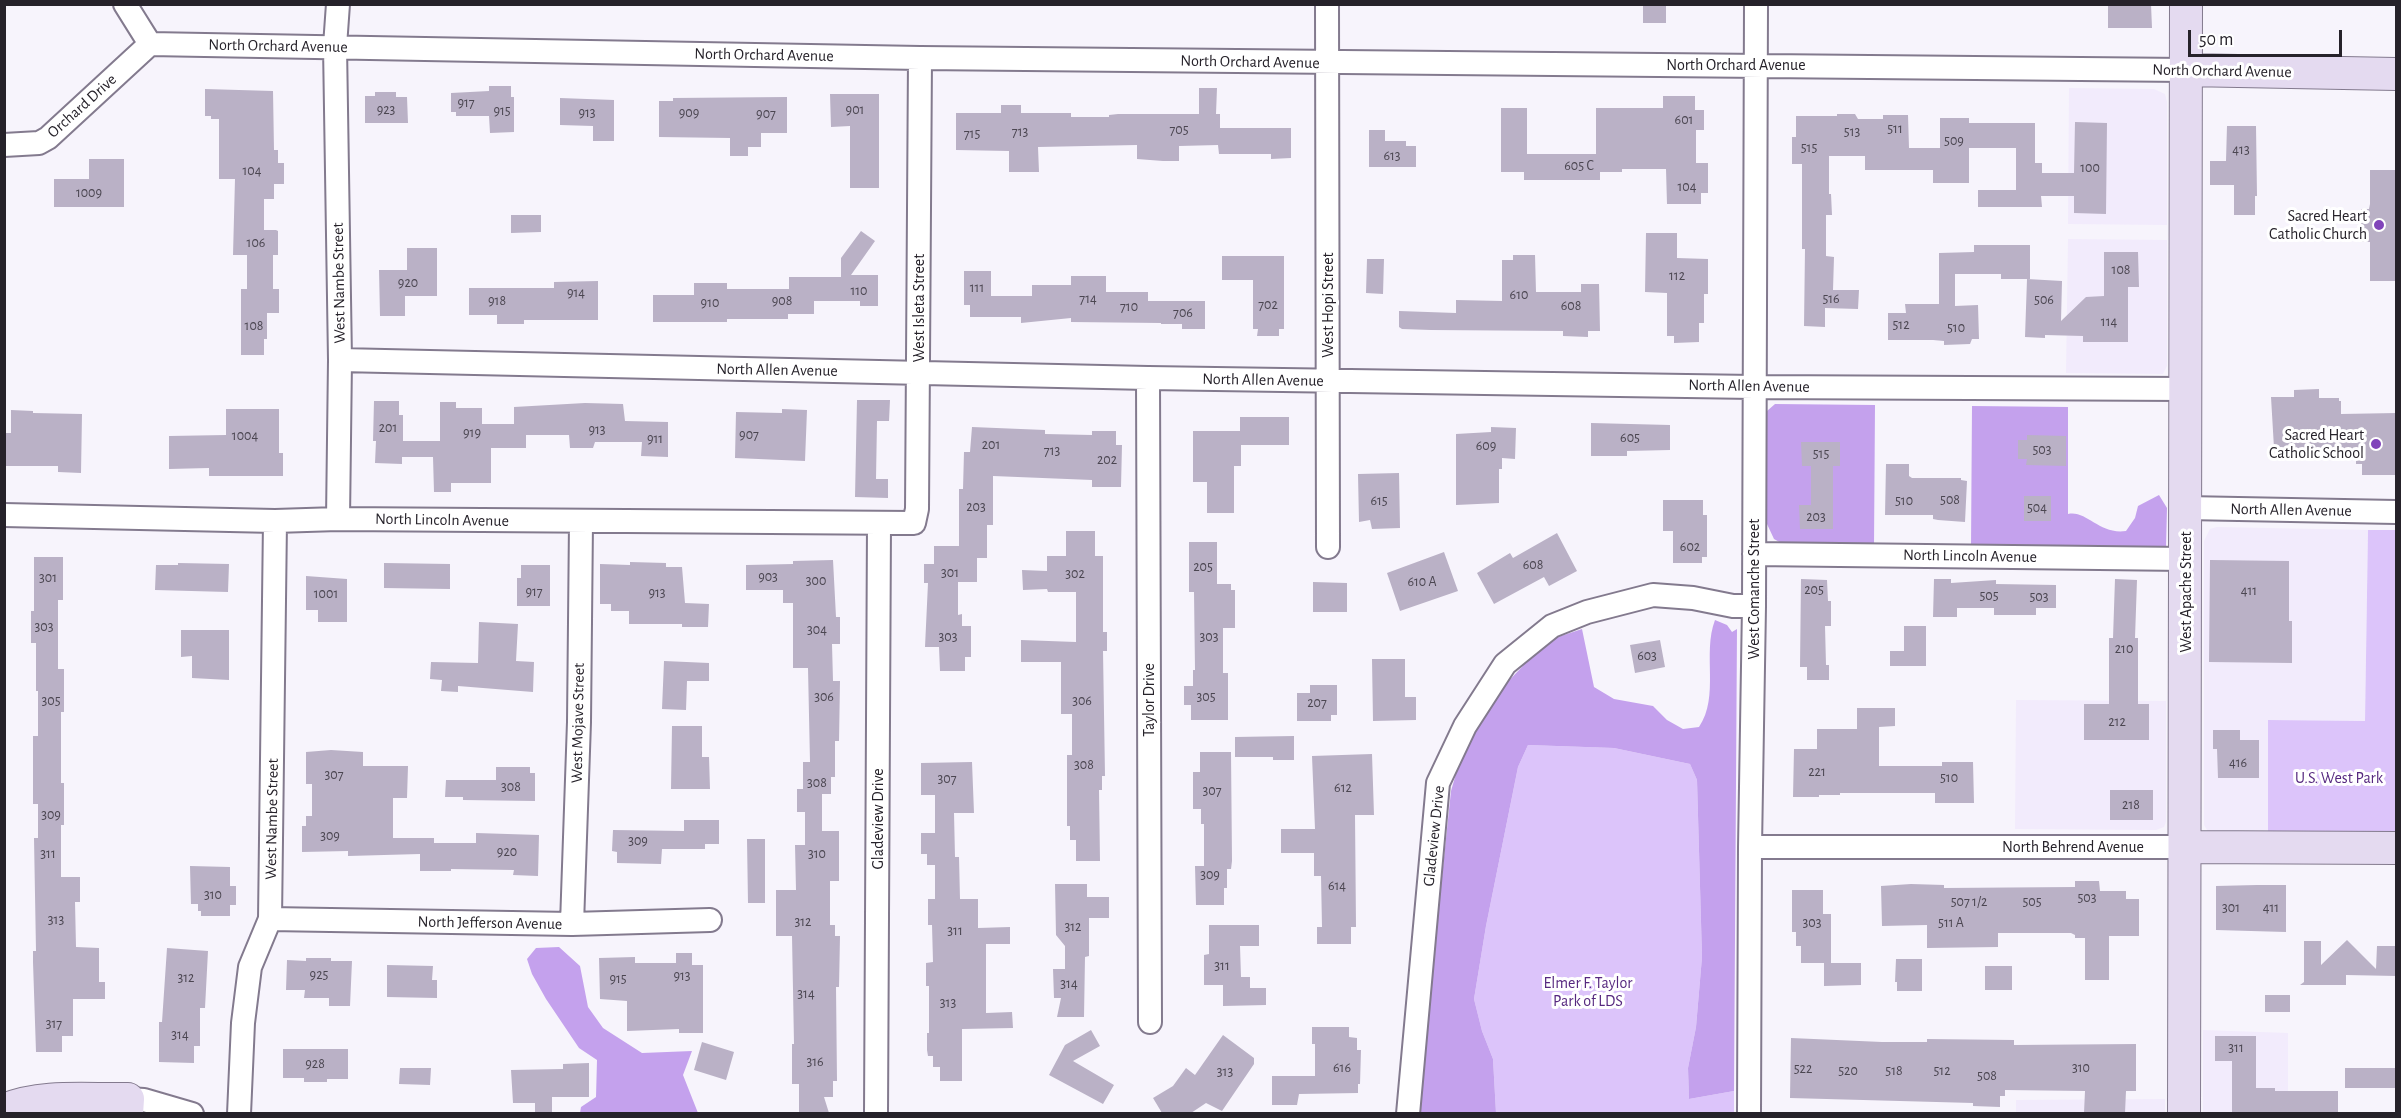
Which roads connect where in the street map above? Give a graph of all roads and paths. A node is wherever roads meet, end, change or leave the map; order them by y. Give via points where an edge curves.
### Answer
1 (125, 4) edge
2 (338, 4) edge
3 (1327, 4) edge
4 (1756, 4) edge
5 (2187, 4) edge
6 (150, 44) junction
7 (335, 46) junction
8 (920, 58) junction
9 (1326, 63) junction
10 (1756, 65) junction
11 (2186, 70) junction
12 (2397, 74) edge
13 (4, 144) edge
14 (340, 360) junction
15 (918, 373) junction
16 (1148, 378) junction
17 (1328, 381) junction
18 (1754, 387) junction
19 (2186, 389) junction
20 (2186, 508) junction
21 (2397, 512) edge
22 (4, 515) edge
23 (338, 519) junction
24 (275, 521) junction
25 (581, 522) junction
26 (879, 524) junction
27 (1328, 547) dead end
28 (1754, 554) junction
29 (2186, 559) junction
30 (1754, 606) junction
31 (1750, 847) junction
32 (2185, 847) junction
33 (2397, 848) edge
34 (270, 919) junction
35 (710, 920) dead end
36 (572, 924) junction
37 (1150, 1022) dead end
38 (128, 1106) edge
39 (4, 1110) edge
40 (192, 1113) edge
41 (239, 1113) edge
42 (876, 1113) edge
43 (1408, 1113) edge
44 (1749, 1113) edge
45 (2184, 1113) edge

1 - 6 street
2 - 7 street, West Nambe Street
3 - 9 street, West Hopi Street
4 - 10 street, West Comanche Street
5 - 11 main road, West Apache Street
6 - 7 street, North Orchard Avenue
6 - 13 street, Orchard Drive via 48,138 39,143
7 - 8 street, North Orchard Avenue
7 - 14 street, West Nambe Street
8 - 9 street, North Orchard Avenue
8 - 15 street, West Isleta Street
9 - 10 street, North Orchard Avenue
9 - 17 street, West Hopi Street
10 - 11 street, North Orchard Avenue
10 - 18 street, West Comanche Street
11 - 12 main road, North Orchard Avenue
11 - 19 main road, West Apache Street
14 - 15 street, North Allen Avenue
14 - 23 street, West Nambe Street
15 - 16 street, North Allen Avenue
15 - 26 street, West Isleta Street via 914,523
16 - 17 street, North Allen Avenue
16 - 37 street, Taylor Drive
17 - 18 street, North Allen Avenue
17 - 27 street, West Hopi Street
18 - 19 street, North Allen Avenue
18 - 28 street, West Comanche Street
19 - 20 main road, West Apache Street
20 - 21 street, North Allen Avenue
20 - 29 main road, West Apache Street
22 - 24 street, North Lincoln Avenue
23 - 24 street, North Lincoln Avenue
23 - 25 street, North Lincoln Avenue
24 - 34 street, West Nambe Street
25 - 26 street, North Lincoln Avenue
25 - 36 street, West Mojave Street
26 - 42 street, Gladeview Drive
28 - 29 street, North Lincoln Avenue
28 - 30 street, West Comanche Street
29 - 32 main road, West Apache Street
30 - 31 street, West Comanche Street
30 - 43 street, Gladeview Drive via 1653,595 1587,612 1552,626 1505,664 1465,726 1438,783
31 - 32 street, North Behrend Avenue
31 - 44 street, West Comanche Street
32 - 33 main road, North Behrend Avenue
32 - 45 main road, West Apache Street
34 - 36 street, North Jefferson Avenue
34 - 41 street, West Nambe Street via 250,967
35 - 36 street, North Jefferson Avenue
38 - 39 main road via 39,1101
38 - 40 street via 144,1100

